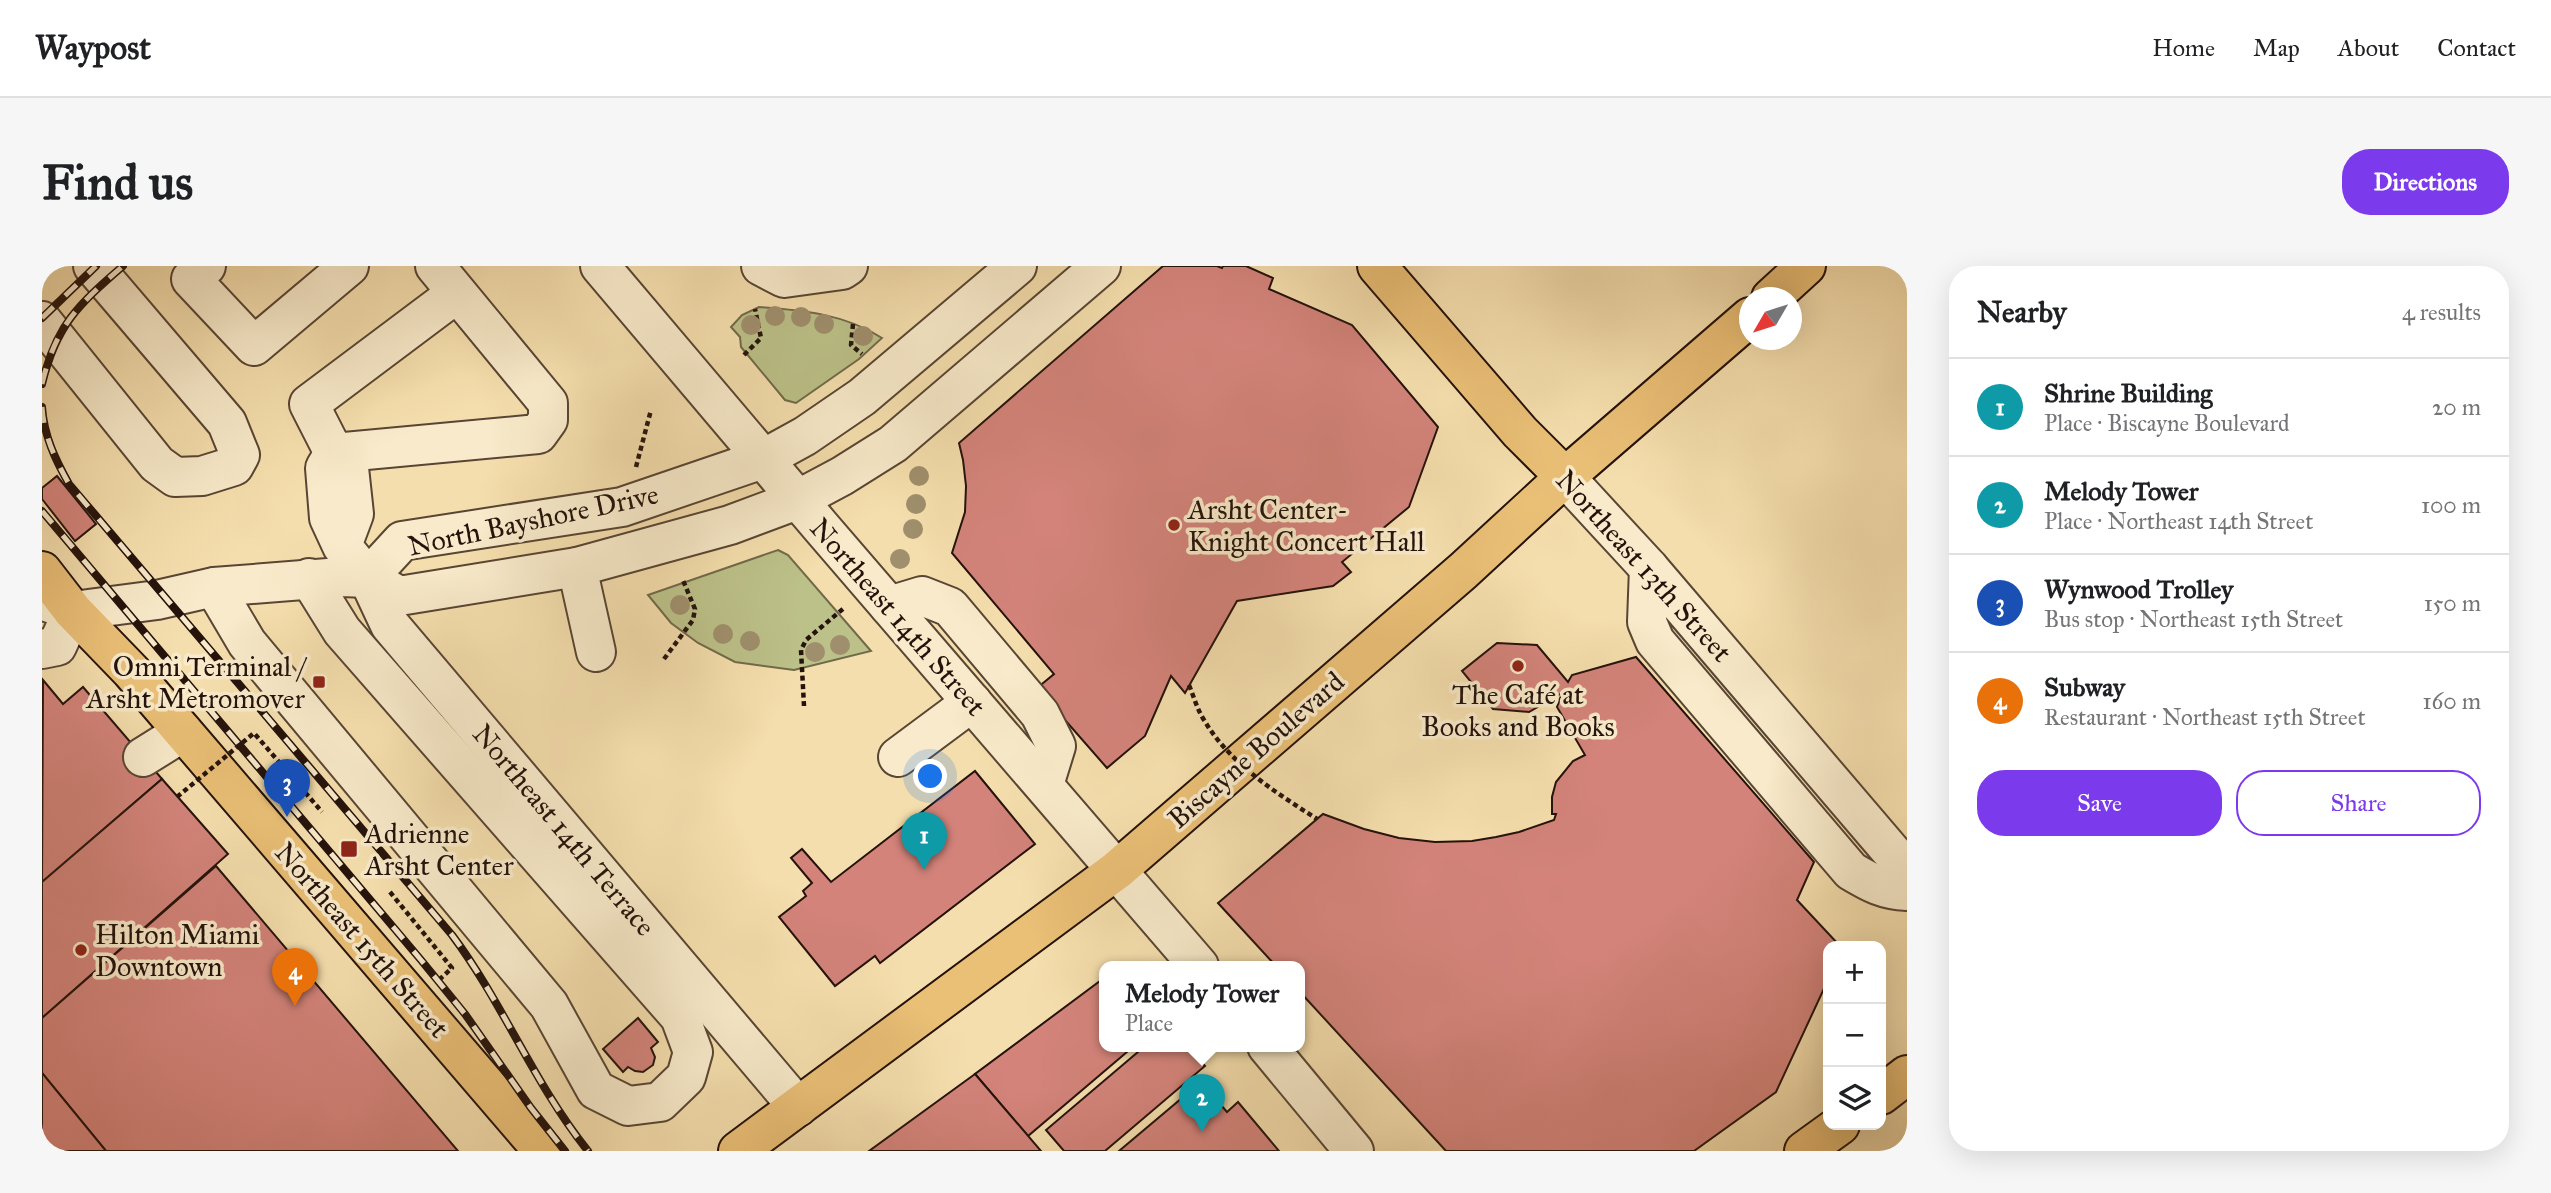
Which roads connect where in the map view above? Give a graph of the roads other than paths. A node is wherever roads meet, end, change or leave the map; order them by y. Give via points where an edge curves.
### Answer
1 (93, 266) edge
2 (206, 266) edge
3 (349, 266) edge
4 (600, 266) edge
5 (761, 266) edge
6 (848, 266) edge
7 (1101, 266) edge
8 (1377, 266) edge
9 (1806, 266) edge
10 (1011, 268) edge
11 (446, 280) edge
12 (1783, 287) edge
13 (1047, 313) junction
14 (42, 321) edge
15 (1739, 326) edge
16 (334, 453) junction
17 (763, 459) junction
18 (1565, 477) junction
19 (797, 500) junction
20 (577, 567) junction
21 (1649, 568) junction
22 (42, 571) edge
23 (309, 578) junction
24 (369, 578) junction
25 (214, 587) junction
26 (58, 606) edge
27 (889, 606) junction
28 (42, 649) edge
29 (596, 652) dead end
30 (972, 702) junction
31 (183, 732) junction
32 (143, 757) dead end
33 (898, 757) dead end
34 (1044, 785) junction
35 (1117, 870) junction
36 (1907, 870) edge
37 (1907, 891) edge
38 (1195, 961) edge
39 (1272, 1052) edge
40 (1907, 1075) edge
41 (1886, 1091) edge
42 (798, 1107) junction
43 (1833, 1130) edge
44 (543, 1151) edge
45 (738, 1151) edge
46 (1354, 1151) edge
47 (1805, 1151) edge

1 - 14 street via 227,423 240,454 233,466 202,477 175,477 157,464
2 - 3 street via 191,279 254,346
4 - 17 street, Northeast 14th Street
5 - 6 street via 784,278
7 - 13 street, North Bayshore Drive
8 - 18 main road, Northeast 13th Street via 1520,432
9 - 12 main road
10 - 13 street
10 - 17 street, North Bayshore Drive via 862,397
11 - 16 street via 309,404
11 - 16 street via 548,403 548,420 538,434
13 - 19 street, North Bayshore Drive via 893,444
15 - 18 main road, Biscayne Boulevard
16 - 24 street, Northeast 14th Terrace via 349,468 354,514 342,546
17 - 19 street, Northeast 14th Street
17 - 24 street, North Bayshore Drive via 622,507 402,541
18 - 21 street, Northeast 13th Street
18 - 35 main road, Biscayne Boulevard
19 - 20 street, North Bayshore Drive via 730,525
19 - 27 street, Northeast 14th Street
20 - 24 street, North Bayshore Drive via 399,596
20 - 29 street
21 - 36 street, Northeast 13th Street
21 - 37 street via 1647,622 1655,641 1852,871 1875,886
22 - 26 main road, Northeast 15th Street
23 - 24 street
23 - 25 street
23 - 25 street via 341,631 680,1017 693,1052 686,1077 660,1102 628,1106 596,1090 549,1005 247,643
24 - 42 street, Northeast 14th Terrace via 390,625
25 - 26 street via 157,600
26 - 28 street via 57,646
26 - 31 main road, Northeast 15th Street via 131,671
27 - 30 street, Northeast 14th Street
27 - 34 street via 922,596 950,607 1040,714 1056,746
30 - 33 street
30 - 34 street, Northeast 14th Street
31 - 32 street
31 - 44 main road, Northeast 15th Street
34 - 35 street, Northeast 14th Street
35 - 38 street, Northeast 14th Street
35 - 42 main road, Biscayne Boulevard
39 - 46 street
40 - 41 main road
42 - 45 main road, Biscayne Boulevard
43 - 47 main road

